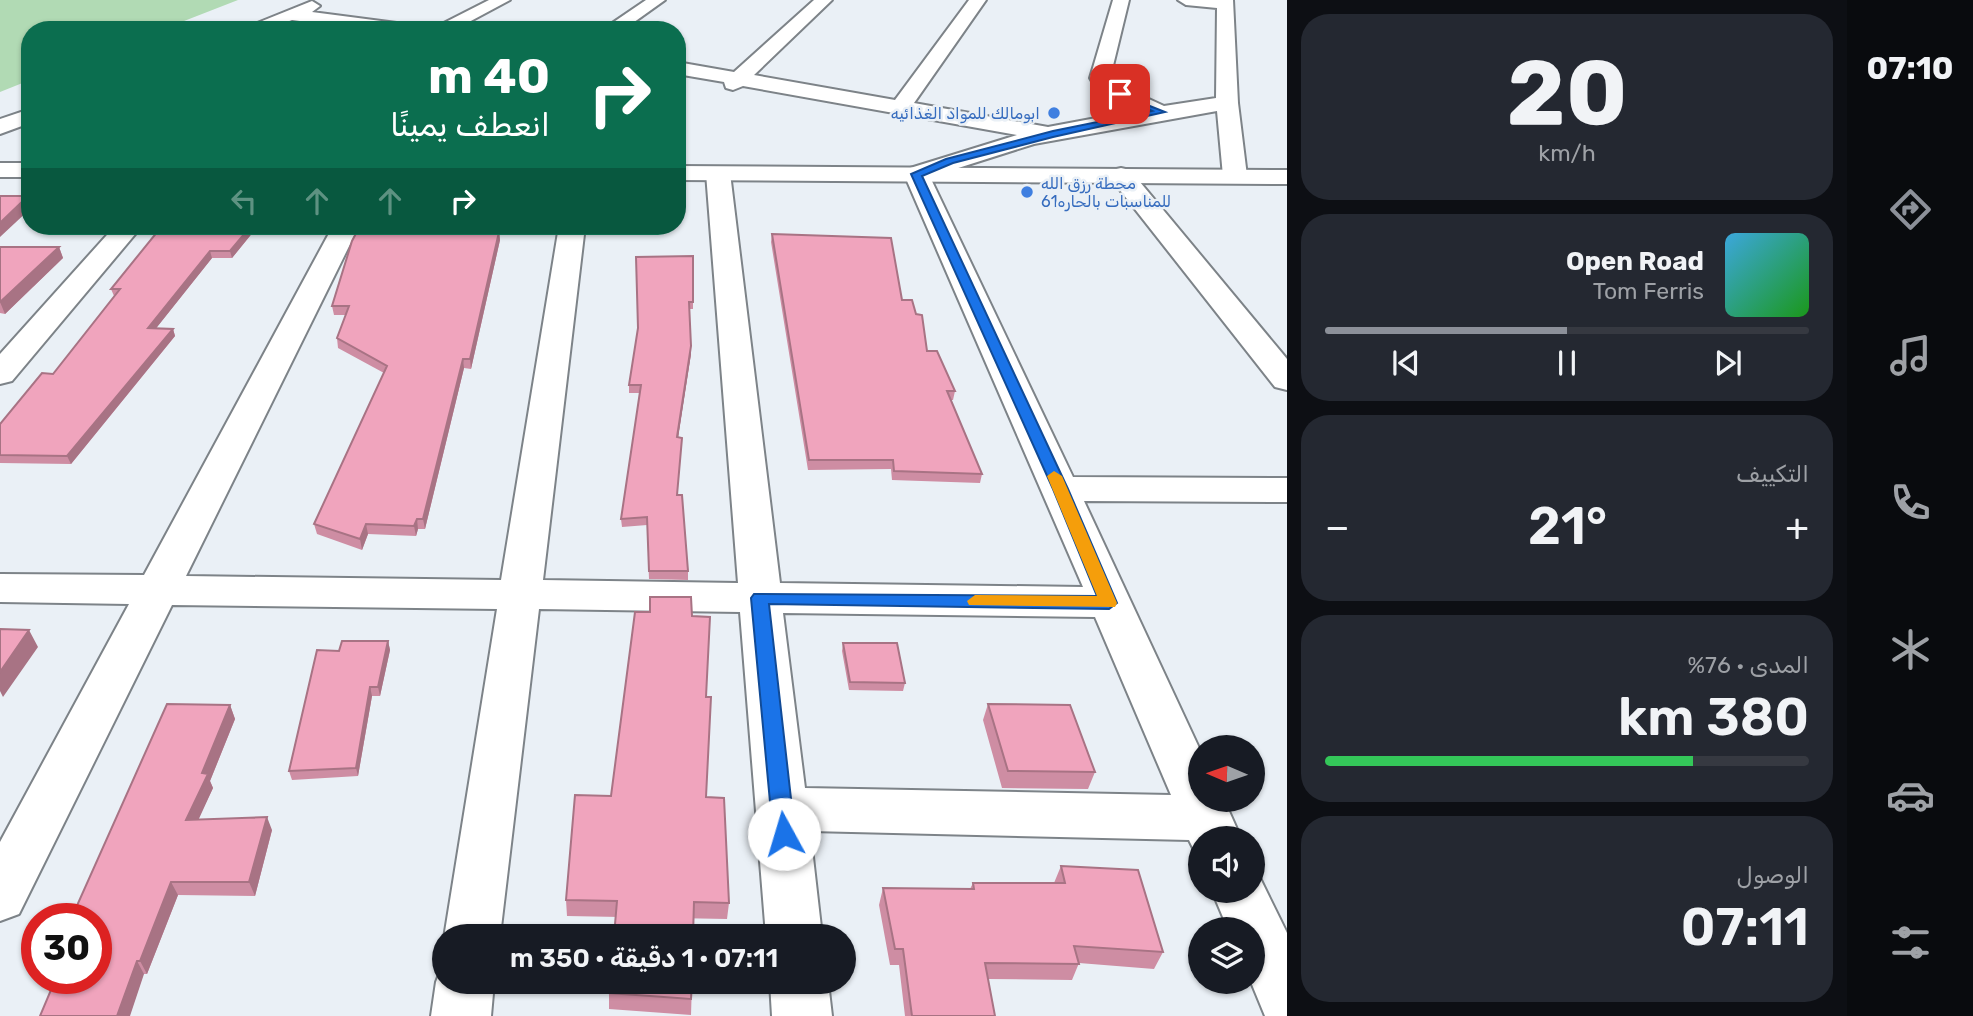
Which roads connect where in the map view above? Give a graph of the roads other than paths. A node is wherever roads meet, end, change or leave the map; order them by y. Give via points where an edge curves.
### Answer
1 (328, 0) edge
2 (502, 0) edge
3 (657, 0) edge
4 (824, 0) edge
5 (978, 0) edge
6 (1121, 0) edge
7 (1185, 0) edge
8 (1225, 2) edge
9 (289, 14) junction
10 (272, 21) edge
11 (343, 21) edge
12 (458, 21) edge
13 (625, 21) edge
14 (686, 70) edge
15 (736, 81) junction
16 (1227, 103) junction
17 (901, 106) junction
18 (1161, 112) junction
19 (21, 119) edge
20 (0, 127) edge
21 (1053, 134) junction
22 (0, 170) edge
23 (21, 170) edge
24 (686, 173) edge
25 (718, 173) junction
26 (916, 174) junction
27 (1121, 176) junction
28 (1235, 176) junction
29 (1287, 177) edge
30 (121, 235) edge
31 (341, 235) edge
32 (571, 235) edge
33 (0, 374) edge
34 (1287, 380) edge
35 (1060, 489) junction
36 (1287, 490) edge
37 (0, 588) edge
38 (158, 590) junction
39 (519, 595) junction
40 (760, 598) junction
41 (1109, 603) junction
42 (781, 809) junction
43 (1209, 826) edge
44 (1188, 827) edge
45 (0, 896) edge
46 (1244, 903) edge
47 (474, 924) edge
48 (793, 924) edge
49 (464, 994) edge
50 (800, 994) edge
51 (1287, 998) edge
52 (461, 1016) edge
53 (802, 1016) edge

1 - 9 street
2 - 12 street
3 - 13 street
4 - 15 street
5 - 17 street
6 - 18 street via 1100,78 1104,86
7 - 8 street
8 - 16 street
9 - 10 street
9 - 11 street
14 - 15 street
15 - 17 street
16 - 18 street
16 - 28 street
17 - 21 street
18 - 21 street
19 - 20 street
21 - 26 street
22 - 23 street
24 - 25 street
25 - 26 street
25 - 40 street
26 - 27 street
26 - 35 street
27 - 28 street
27 - 34 street
28 - 29 street
30 - 33 street
31 - 38 street
32 - 39 street
35 - 36 street
35 - 41 street
37 - 38 street
38 - 39 street
38 - 45 street
39 - 40 street
39 - 47 street
40 - 41 street
40 - 42 street
41 - 43 street
42 - 44 street
42 - 48 street
46 - 51 street
49 - 52 street
50 - 53 street

